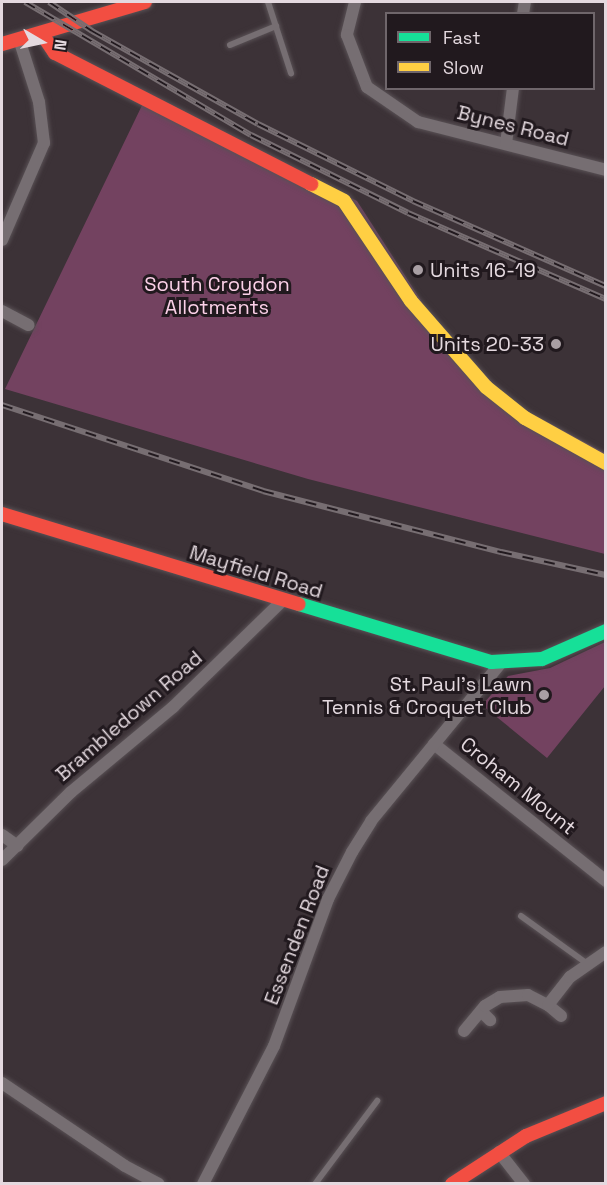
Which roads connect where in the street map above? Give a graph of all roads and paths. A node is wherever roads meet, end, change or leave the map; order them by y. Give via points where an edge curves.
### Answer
1 (145, 2) edge
2 (268, 2) edge
3 (355, 2) edge
4 (276, 26) junction
5 (42, 34) junction
6 (20, 39) junction
7 (2, 44) edge
8 (230, 45) dead end
9 (291, 73) dead end
10 (513, 90) edge
11 (506, 144) junction
12 (606, 170) edge
13 (2, 240) edge
14 (2, 312) edge
15 (28, 325) dead end
16 (606, 463) edge
17 (2, 514) edge
18 (282, 601) junction
19 (606, 631) edge
20 (501, 663) junction
21 (434, 744) junction
22 (2, 835) edge
23 (18, 846) junction
24 (2, 860) edge
25 (606, 881) edge
26 (521, 916) dead end
27 (606, 952) edge
28 (590, 966) junction
29 (548, 1005) junction
30 (481, 1011) junction
31 (561, 1016) dead end
32 (490, 1020) dead end
33 (464, 1031) dead end
34 (2, 1083) edge
35 (377, 1101) dead end
36 (606, 1103) edge
37 (499, 1152) junction
38 (159, 1184) edge
39 (203, 1184) edge
40 (315, 1184) edge
41 (452, 1184) edge
42 (524, 1184) edge

1 - 5 street
2 - 4 lane
3 - 11 street, Bynes Road via 347,35 367,87 418,122
4 - 8 lane
4 - 9 lane
5 - 6 street
5 - 16 street via 55,53 183,115 344,201 411,301 486,387 525,418
6 - 7 street
6 - 13 street via 39,102 44,143
10 - 11 street
11 - 12 street, Bynes Road
14 - 15 street
17 - 18 street, Mayfield Road
18 - 20 street, Mayfield Road
18 - 23 street, Brambledown Road via 173,708 71,792
19 - 20 street via 542,659
20 - 21 street, Essenden Road
21 - 25 street, Croham Mount
21 - 39 street, Essenden Road via 371,821 352,852 328,899 274,1046
22 - 23 street
23 - 24 street, Brambledown Road
26 - 28 lane
27 - 28 street
28 - 29 street via 570,978
29 - 30 street via 528,995 511,995 495,999
29 - 31 street
30 - 32 street
30 - 33 street
34 - 38 street via 125,1166
35 - 40 lane
36 - 37 street via 553,1123
37 - 41 street
37 - 42 street

